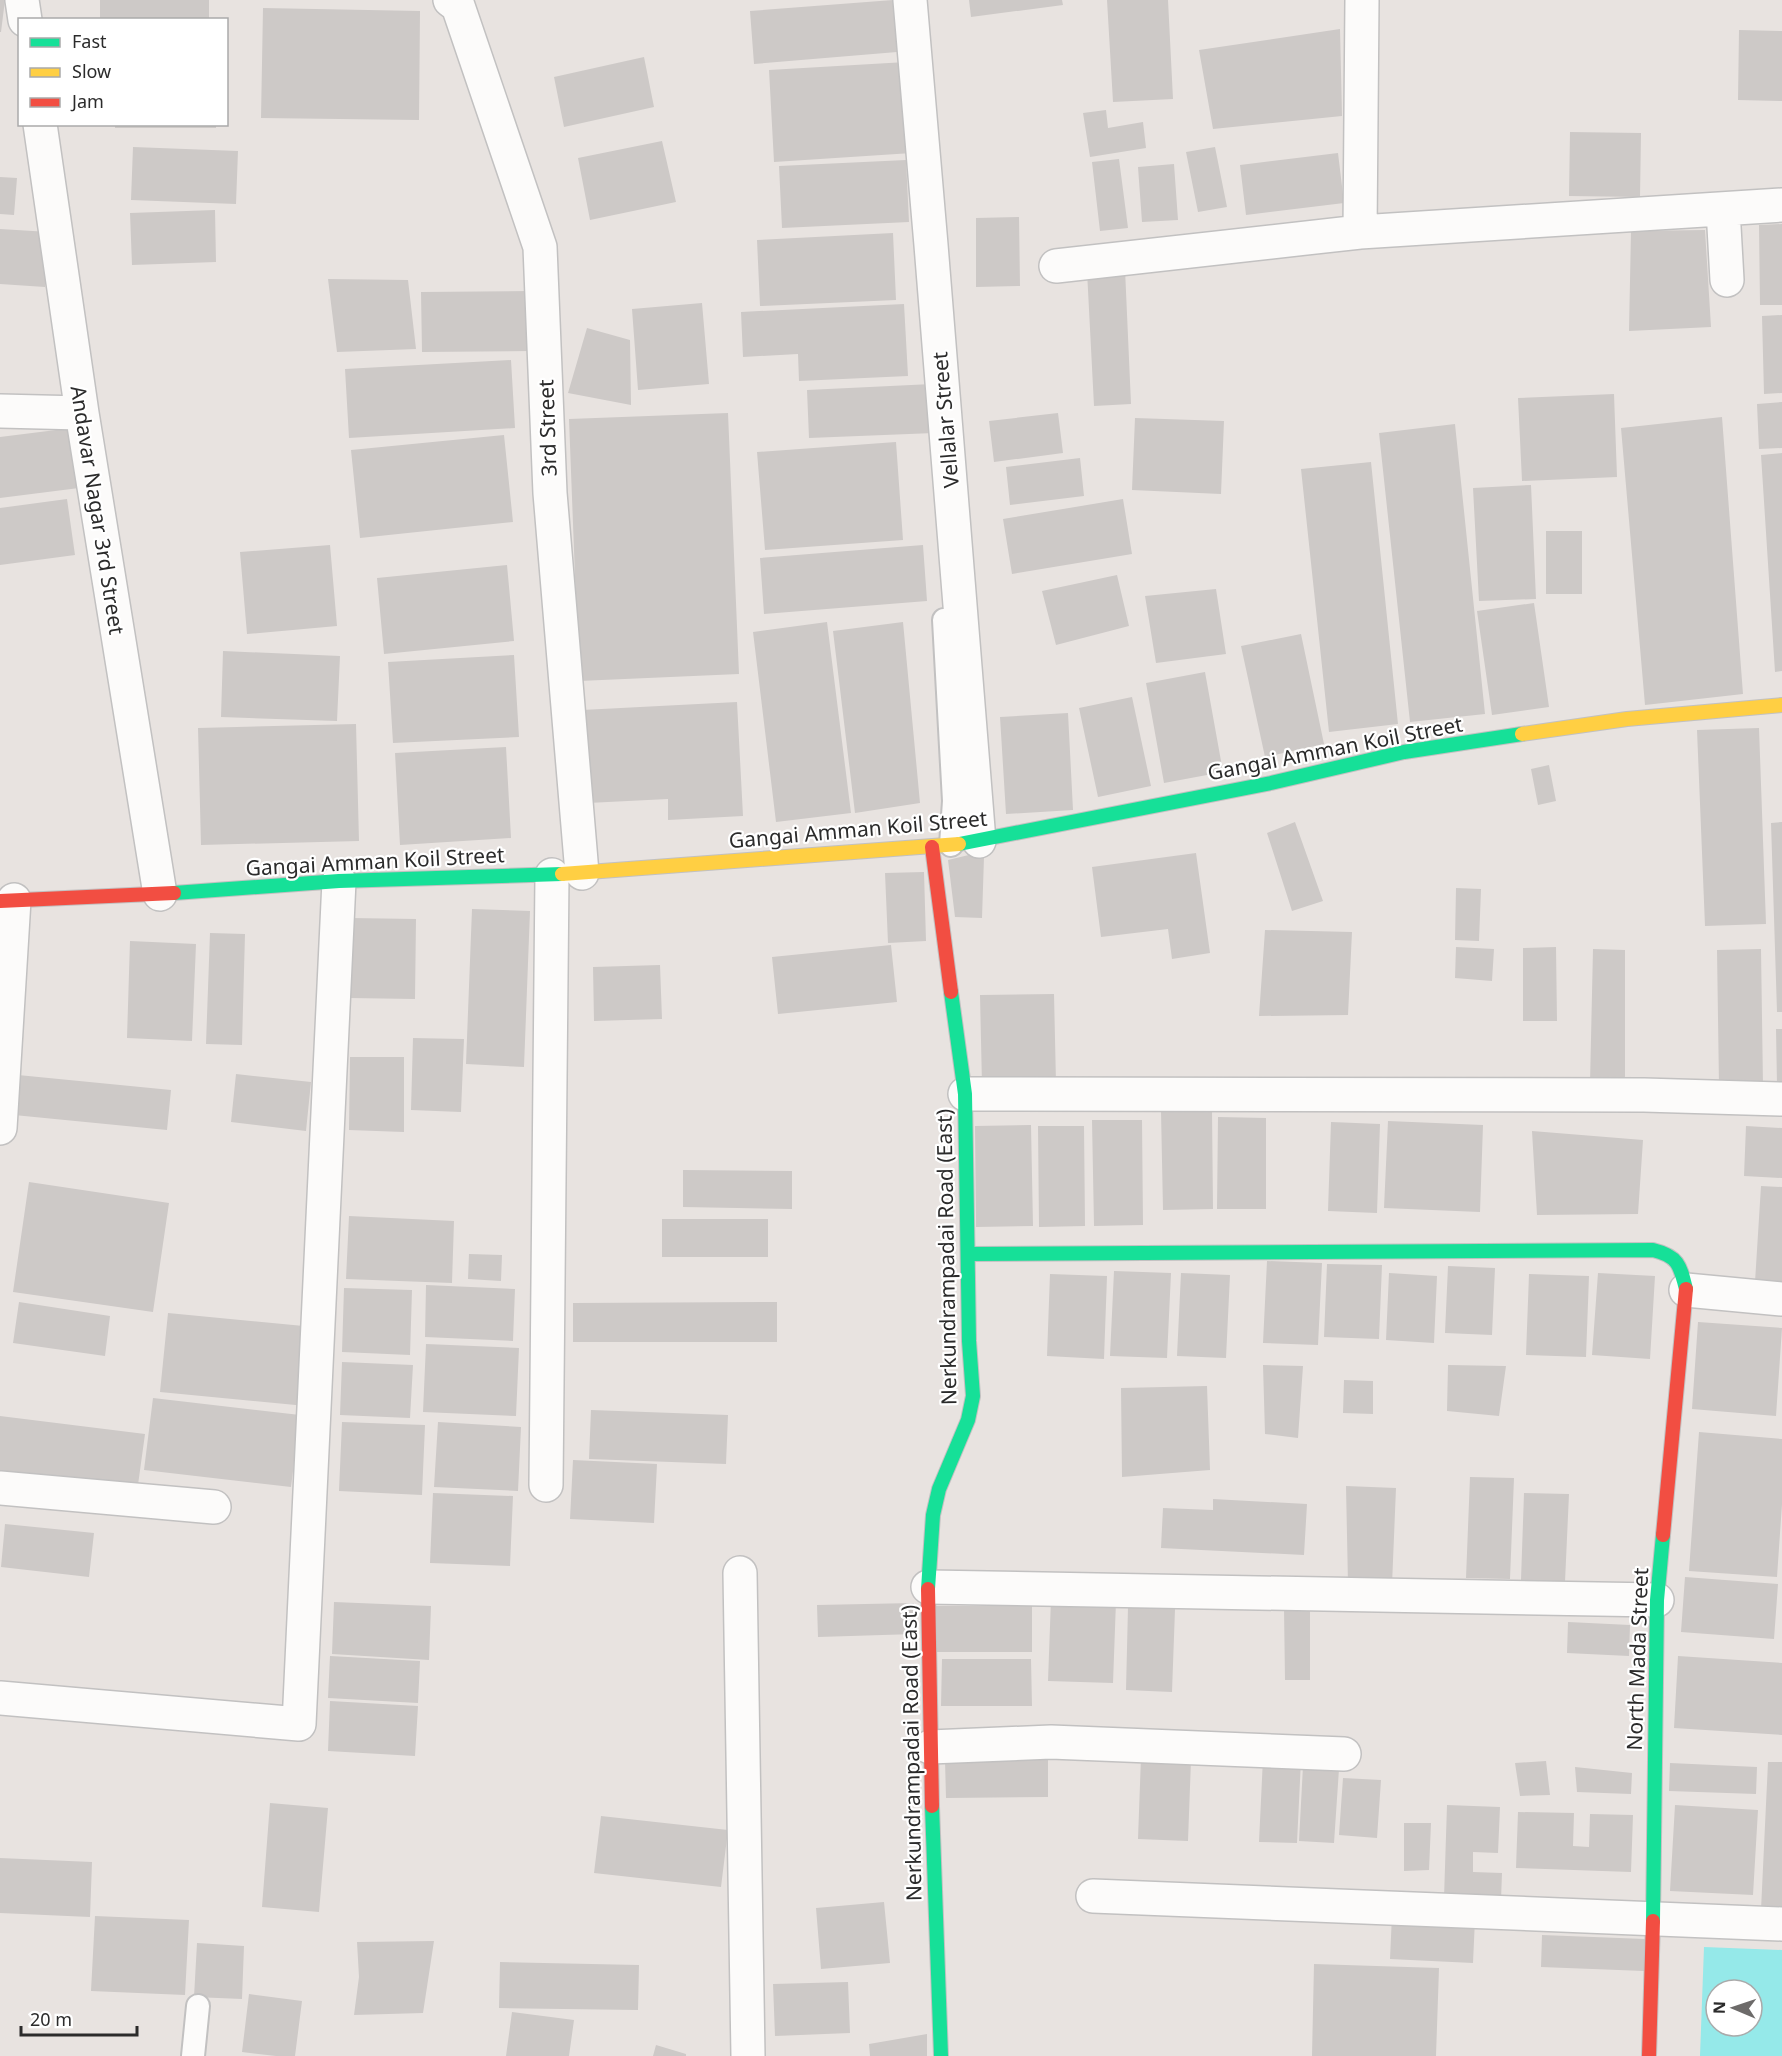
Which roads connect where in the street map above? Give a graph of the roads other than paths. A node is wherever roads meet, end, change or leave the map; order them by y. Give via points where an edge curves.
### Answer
1 (22, 0) edge
2 (450, 0) edge
3 (909, 0) edge
4 (1362, 0) edge
5 (25, 18) edge
6 (40, 126) edge
7 (1782, 205) edge
8 (1723, 209) junction
9 (1360, 232) junction
10 (1056, 266) dead end
11 (1727, 280) dead end
12 (0, 411) edge
13 (82, 413) junction
14 (944, 620) dead end
15 (1782, 705) edge
16 (954, 844) junction
17 (567, 874) junction
18 (339, 881) junction
19 (160, 894) junction
20 (7, 900) edge
21 (964, 1094) junction
22 (1782, 1098) edge
23 (0, 1128) edge
24 (968, 1254) junction
25 (1683, 1277) junction
26 (1782, 1299) edge
27 (546, 1485) dead end
28 (0, 1488) edge
29 (214, 1506) dead end
30 (740, 1573) dead end
31 (928, 1587) junction
32 (1657, 1600) junction
33 (0, 1698) edge
34 (930, 1748) junction
35 (1344, 1754) dead end
36 (1093, 1896) dead end
37 (1653, 1918) junction
38 (1782, 1924) edge
39 (198, 2006) dead end
40 (193, 2056) edge
41 (748, 2056) edge
42 (941, 2056) edge
43 (1649, 2056) edge

1 - 5 street
2 - 17 street, 3rd Street via 458,6 540,247
3 - 16 street, Vellalar Street via 932,245
4 - 9 street
6 - 13 street, Andavar Nagar 3rd Street
7 - 8 street
8 - 9 street
8 - 11 street
9 - 10 street
12 - 13 street
13 - 19 street, Andavar Nagar 3rd Street
14 - 16 lane
15 - 16 street, Gangai Amman Koil Street via 1628,719 1404,752 1271,783
16 - 17 street, Gangai Amman Koil Street
16 - 21 street, Nerkundrampadai Road (East)
17 - 18 street, Gangai Amman Koil Street
17 - 27 street, 3rd Street
18 - 19 street, Gangai Amman Koil Street
18 - 33 street via 298,1724
19 - 20 street, Gangai Amman Koil Street
20 - 23 street
21 - 22 street
21 - 24 street, Nerkundrampadai Road (East)
24 - 25 street via 1653,1250 1670,1253
24 - 31 street, Nerkundrampadai Road (East) via 973,1396 968,1420 939,1489 933,1515
25 - 26 street
25 - 32 street, North Mada Street
28 - 29 street
30 - 41 street
31 - 32 street
31 - 34 street, Nerkundrampadai Road (East)
32 - 37 street, North Mada Street
34 - 35 street via 1051,1742
34 - 42 street, Nerkundrampadai Road (East)
36 - 37 street
37 - 38 street
37 - 43 street, North Mada Street
39 - 40 lane

